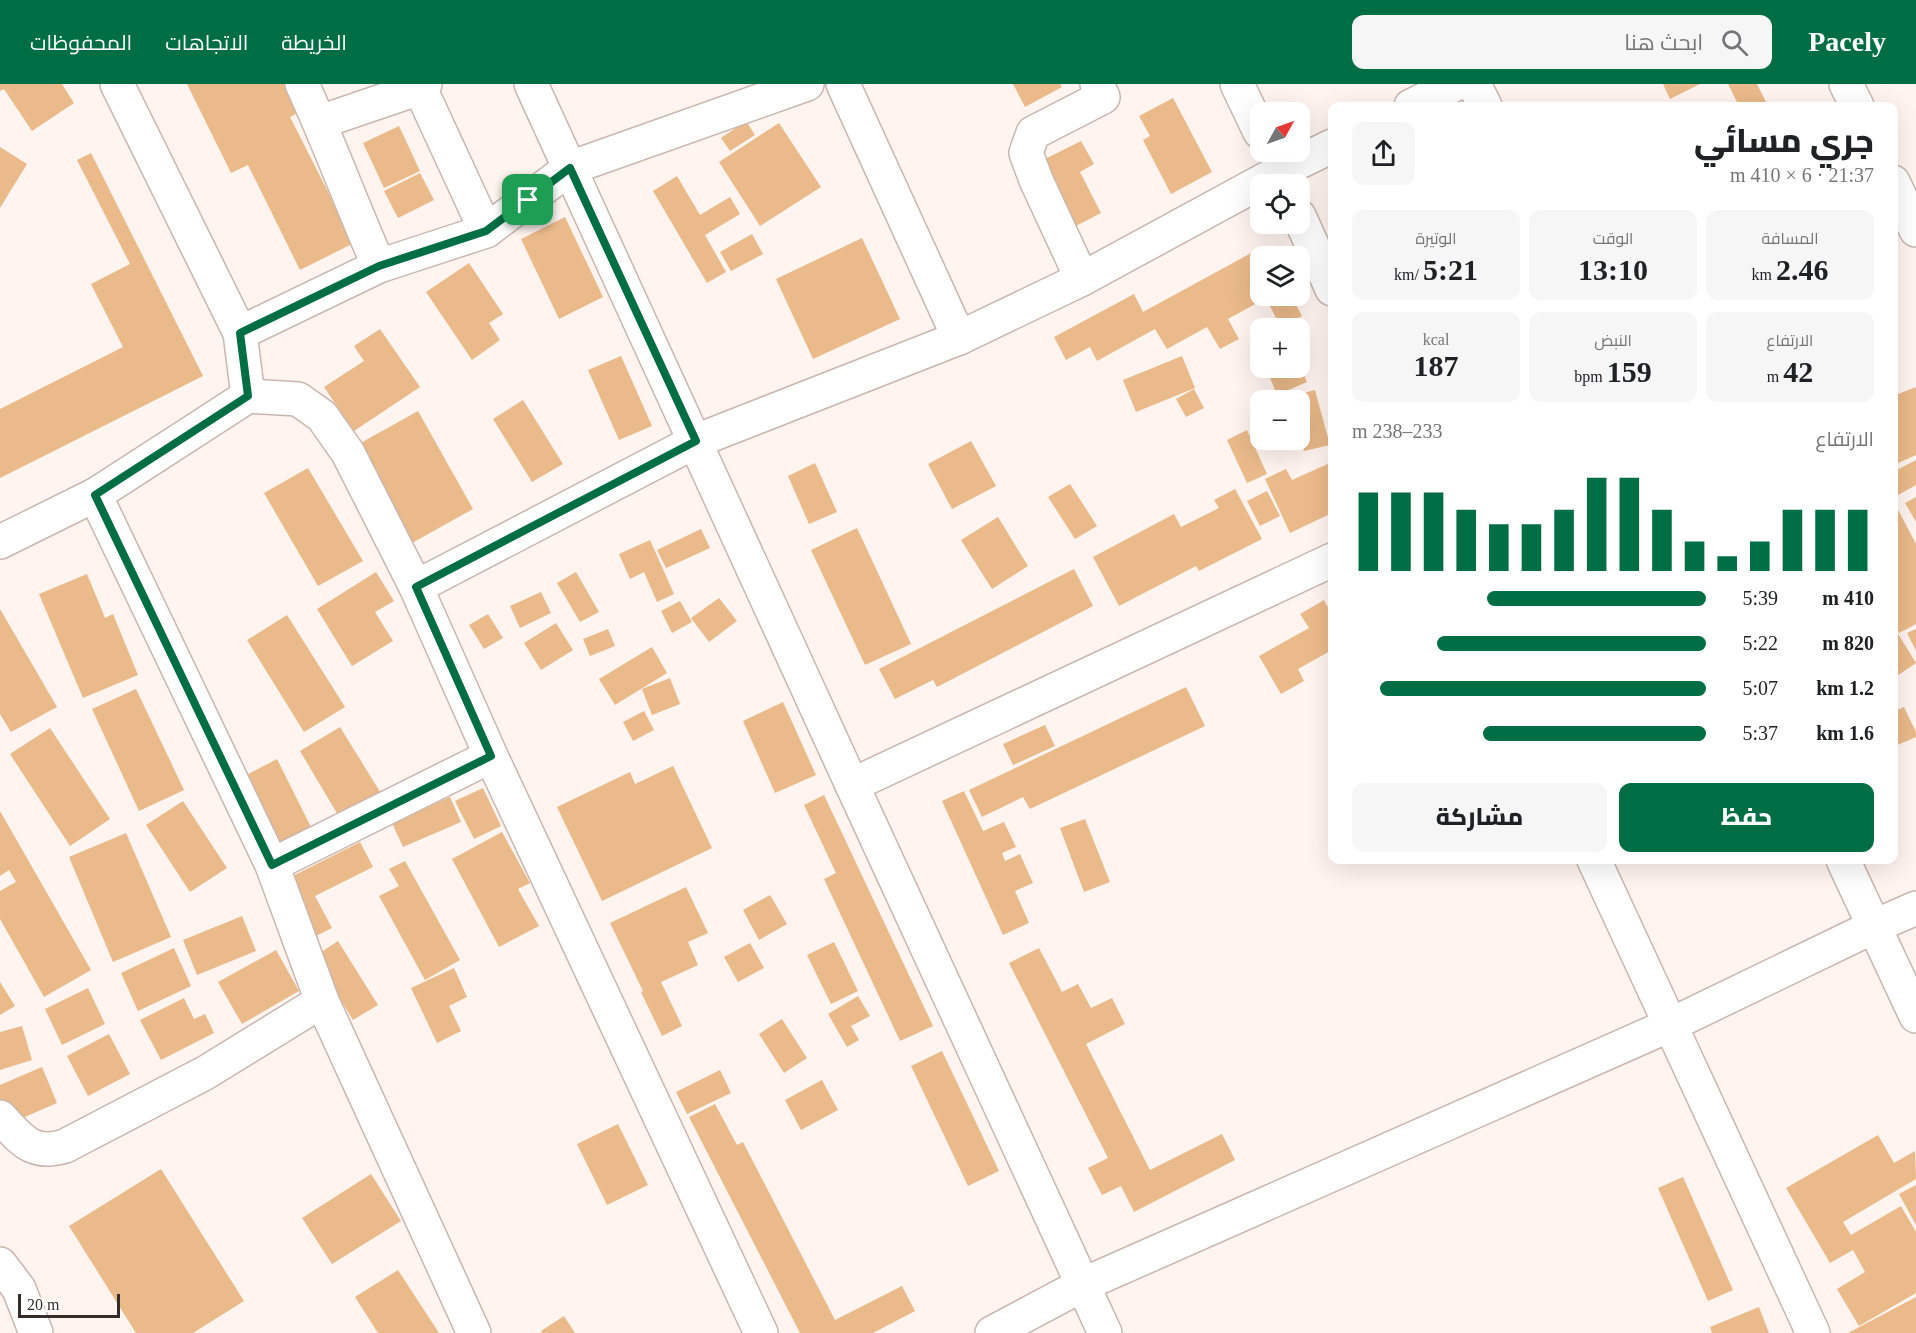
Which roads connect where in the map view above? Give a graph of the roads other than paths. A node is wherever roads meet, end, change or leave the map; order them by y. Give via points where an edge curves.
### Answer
1 (117, 84) edge
2 (302, 84) edge
3 (531, 84) edge
4 (807, 84) edge
5 (843, 84) edge
6 (1237, 84) edge
7 (1456, 84) edge
8 (1474, 84) edge
9 (1846, 84) edge
10 (422, 86) edge
11 (1108, 88) edge
12 (1419, 102) edge
13 (1483, 102) edge
14 (1855, 102) edge
15 (1250, 111) edge
16 (320, 122) junction
17 (1328, 148) edge
18 (570, 168) junction
19 (1278, 169) edge
20 (1898, 193) edge
21 (486, 231) junction
22 (1916, 231) edge
23 (1307, 234) edge
24 (379, 266) junction
25 (1082, 279) junction
26 (1328, 280) edge
27 (240, 333) junction
28 (959, 338) junction
29 (248, 396) junction
30 (696, 441) junction
31 (95, 495) junction
32 (0, 542) edge
33 (1328, 562) edge
34 (416, 587) junction
35 (491, 756) junction
36 (852, 785) junction
37 (1596, 864) edge
38 (1845, 864) edge
39 (272, 865) junction
40 (1916, 909) edge
41 (1875, 926) junction
42 (321, 1001) junction
43 (1916, 1016) edge
44 (1670, 1025) junction
45 (0, 1118) edge
46 (0, 1264) edge
47 (1082, 1285) junction
48 (36, 1333) edge
49 (474, 1333) edge
50 (761, 1333) edge
51 (992, 1333) edge
52 (1105, 1333) edge
53 (1813, 1333) edge

1 - 27 street
2 - 16 street
3 - 18 street
4 - 18 street
5 - 28 street
6 - 15 street
7 - 12 street
8 - 13 street
9 - 14 street
10 - 16 street
10 - 21 street
11 - 25 street via 1033,133 1026,153
16 - 24 street
17 - 19 street
18 - 21 street
18 - 30 street
19 - 25 street
20 - 22 street
21 - 24 street
23 - 26 street
24 - 27 street
25 - 28 street
27 - 29 street
28 - 30 street
29 - 31 street
29 - 34 street via 297,399 321,416 348,453
30 - 34 street
30 - 36 street
31 - 32 street
31 - 39 street
33 - 36 street
34 - 35 street
35 - 39 street
35 - 50 street
36 - 47 street
37 - 44 street
38 - 41 street
39 - 42 street
40 - 41 street
41 - 43 street
41 - 44 street
42 - 45 street via 205,1073 65,1146 51,1150 36,1148
42 - 49 street
44 - 47 street
44 - 53 street
46 - 48 street via 19,1289
47 - 51 street
47 - 52 street

